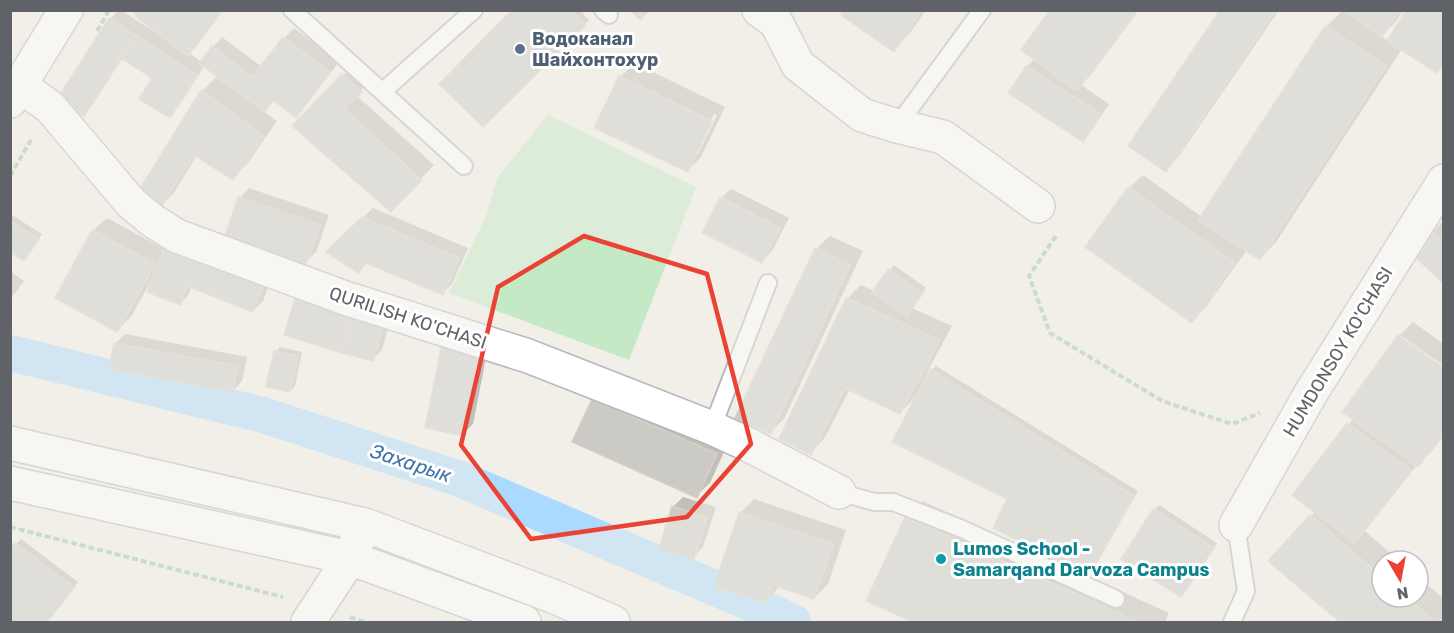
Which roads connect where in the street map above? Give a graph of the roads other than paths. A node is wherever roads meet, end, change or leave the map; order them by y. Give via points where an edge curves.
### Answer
1 (66, 10) edge
2 (292, 10) edge
3 (474, 10) edge
4 (982, 10) edge
5 (773, 14) edge
6 (382, 92) junction
7 (15, 93) edge
8 (897, 126) junction
9 (464, 166) dead end
10 (1443, 181) edge
11 (1038, 206) dead end
12 (768, 284) dead end
13 (712, 428) junction
14 (10, 443) edge
15 (10, 483) edge
16 (839, 492) joint
17 (365, 525) junction
18 (1236, 525) joint
19 (350, 558) junction
20 (1116, 599) dead end
21 (313, 614) edge
22 (524, 622) edge
23 (614, 622) edge
24 (1232, 622) edge

1 - 7 street
2 - 6 lane
3 - 6 lane
4 - 8 lane
5 - 8 street via 798,65 861,115
6 - 9 lane
7 - 13 street, QURILISH KO'CHASI via 50,107 131,203 177,237 345,298 528,356
8 - 11 street via 943,137
10 - 18 street, HUMDONSOY KO'CHASI via 1311,393
12 - 13 lane
13 - 16 street, QURILISH KO'CHASI
14 - 17 street
15 - 19 street
16 - 20 lane via 874,502 893,502
17 - 19 street
17 - 23 street
18 - 24 lane via 1246,591
19 - 21 street
19 - 22 street

